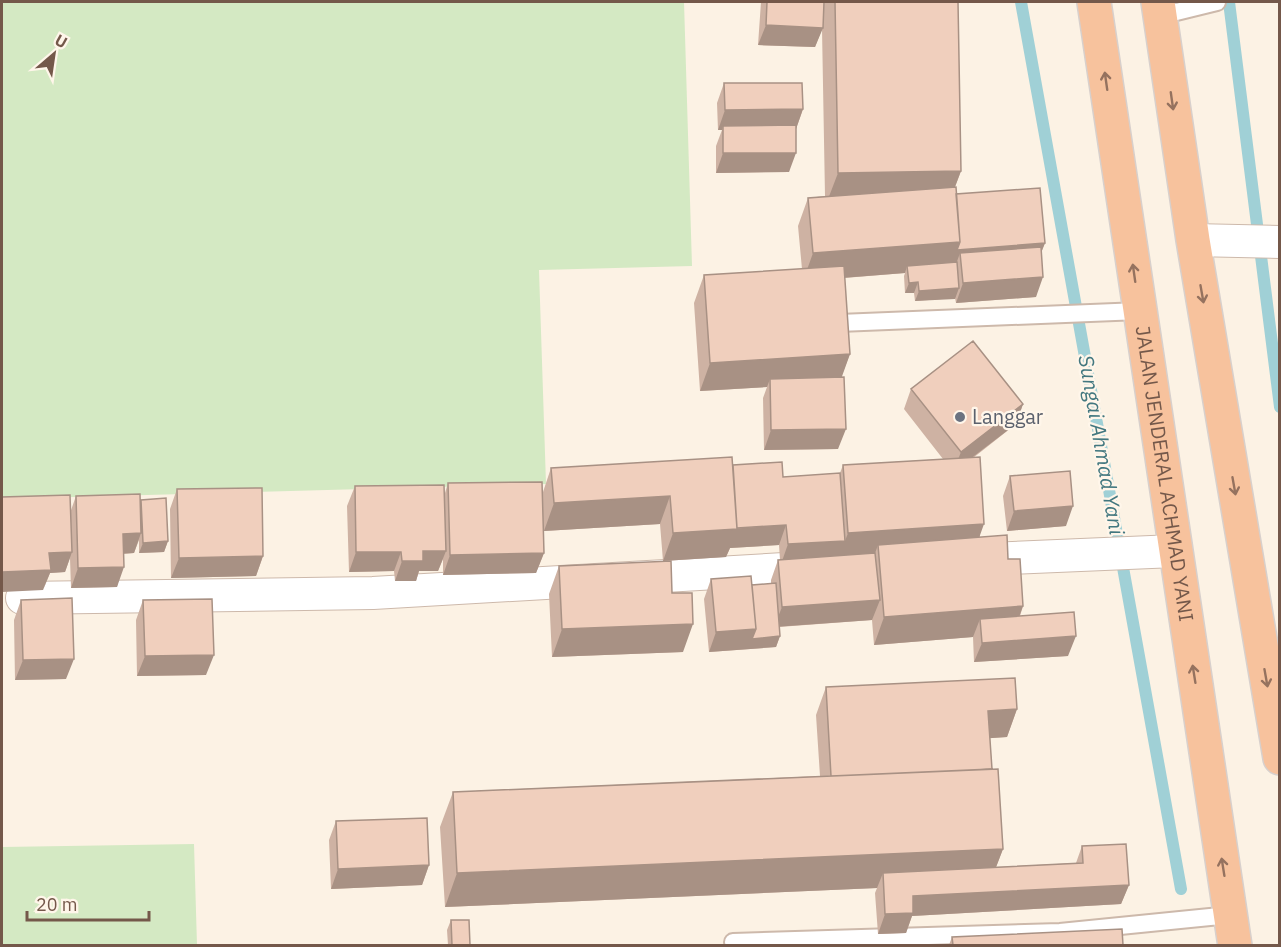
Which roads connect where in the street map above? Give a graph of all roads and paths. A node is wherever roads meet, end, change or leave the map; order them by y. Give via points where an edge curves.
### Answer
1 (1094, 2) edge
2 (1217, 2) edge
3 (1159, 9) edge
4 (1193, 240) junction
5 (1280, 242) edge
6 (1140, 311) junction
7 (839, 323) edge
8 (1175, 551) junction
9 (936, 561) edge
10 (840, 566) edge
11 (22, 598) edge
12 (1280, 758) edge
13 (1232, 930) edge
14 (733, 942) dead end

6 -> 1 highway, JALAN JENDERAL ACHMAD YANI
2 - 3 lane
3 -> 4 highway
4 - 5 street
4 -> 12 highway
6 - 7 lane
6 - 8 highway, JALAN JENDERAL ACHMAD YANI
8 - 9 street
13 -> 8 highway, JALAN JENDERAL ACHMAD YANI
10 - 11 street via 373,593
13 - 14 lane

